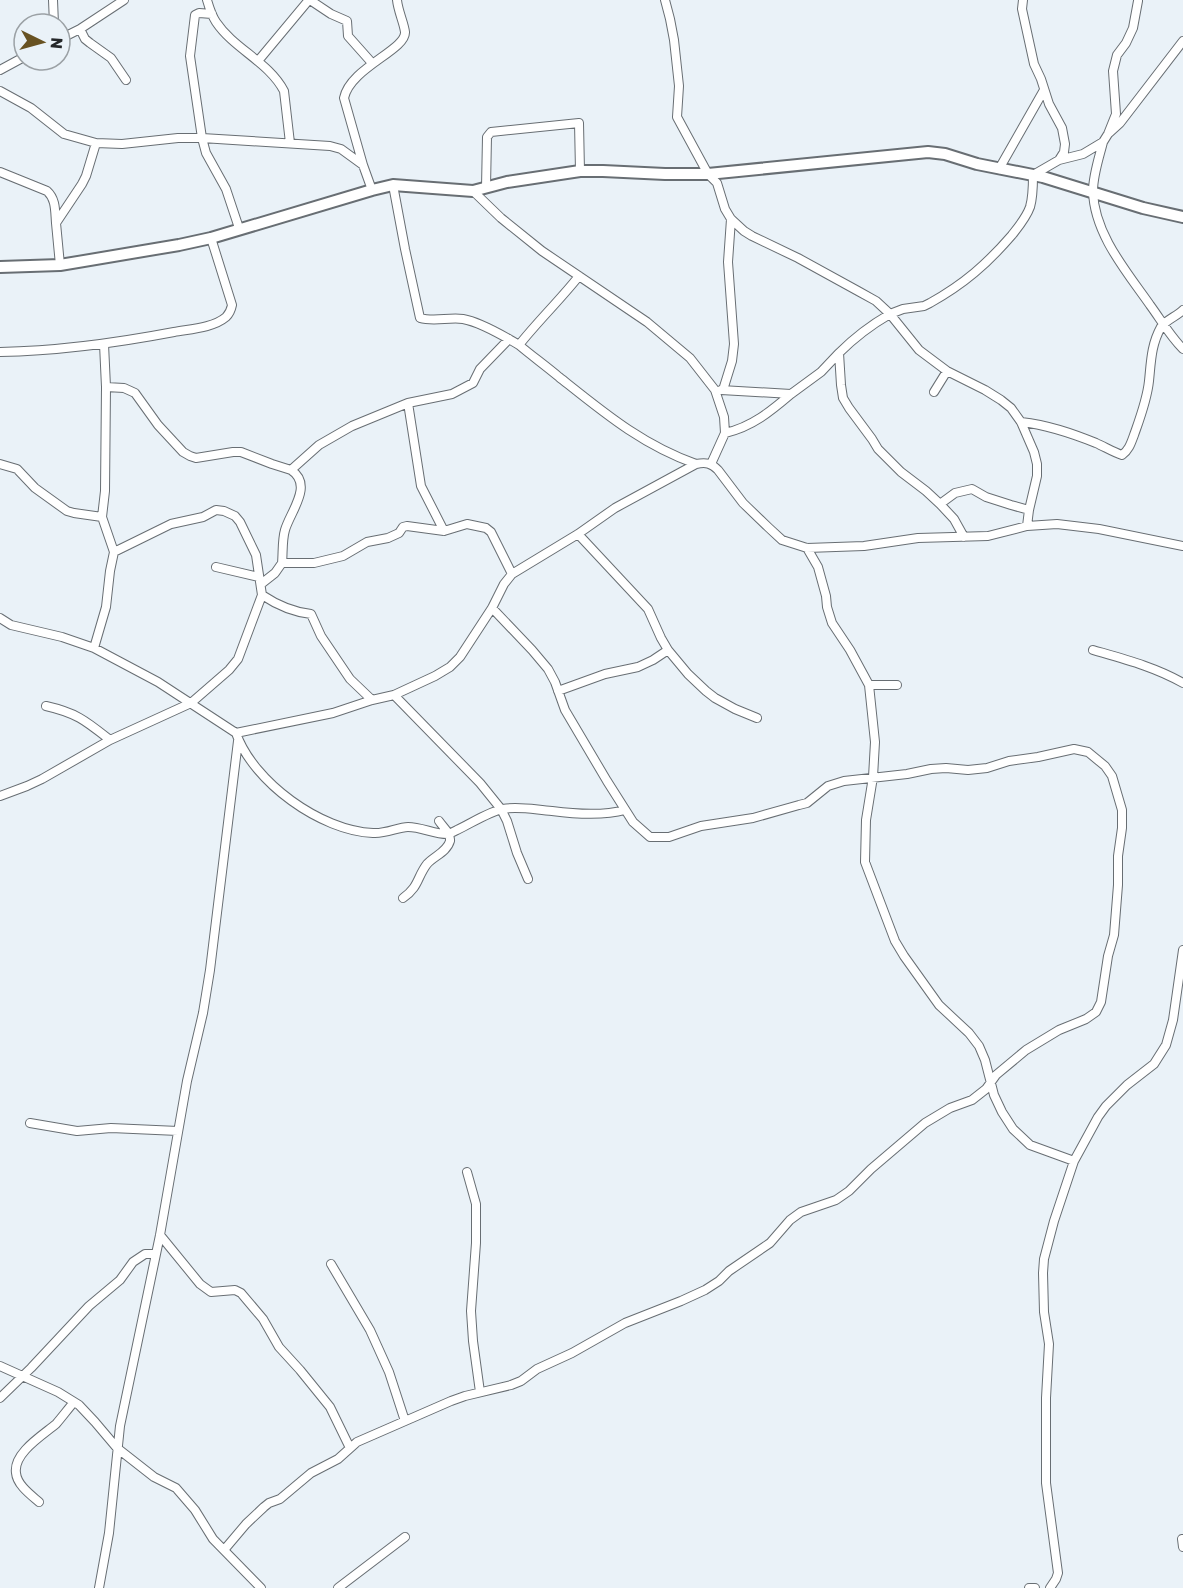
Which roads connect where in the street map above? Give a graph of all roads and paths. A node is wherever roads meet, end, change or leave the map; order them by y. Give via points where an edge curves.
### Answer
1 (124, 0) edge
2 (207, 0) edge
3 (310, 0) edge
4 (397, 0) edge
5 (665, 0) edge
6 (1023, 0) edge
7 (1138, 1) edge
8 (212, 14) junction
9 (80, 29) junction
10 (72, 33) edge
11 (1183, 41) edge
12 (258, 61) junction
13 (372, 63) junction
14 (126, 80) dead end
15 (0, 90) edge
16 (1044, 90) junction
17 (1108, 134) junction
18 (202, 138) junction
19 (96, 142) junction
20 (1103, 142) junction
21 (290, 143) junction
22 (1059, 160) junction
23 (363, 165) junction
24 (999, 169) junction
25 (580, 171) junction
26 (0, 172) edge
27 (708, 174) junction
28 (1033, 175) junction
29 (393, 185) junction
30 (486, 187) junction
31 (372, 190) junction
32 (473, 191) junction
33 (1093, 192) junction
34 (1183, 217) edge
35 (731, 219) junction
36 (56, 222) junction
37 (239, 228) junction
38 (211, 238) junction
39 (60, 265) junction
40 (0, 267) edge
41 (579, 276) junction
42 (1183, 310) edge
43 (890, 314) junction
44 (1162, 325) junction
45 (509, 339) junction
46 (104, 344) junction
47 (519, 345) junction
48 (1183, 349) edge
49 (0, 352) edge
50 (838, 353) junction
51 (947, 371) junction
52 (106, 387) junction
53 (719, 390) junction
54 (934, 392) dead end
55 (791, 394) junction
56 (408, 403) junction
57 (1021, 422) junction
58 (725, 433) junction
59 (0, 464) edge
60 (696, 464) junction
61 (711, 464) junction
62 (291, 470) junction
63 (940, 504) junction
64 (1029, 510) junction
65 (102, 517) junction
66 (1027, 525) junction
67 (444, 531) junction
68 (578, 534) junction
69 (964, 537) junction
70 (1183, 546) edge
71 (807, 548) junction
72 (114, 552) junction
73 (282, 563) junction
74 (216, 567) dead end
75 (513, 574) junction
76 (260, 581) junction
77 (262, 595) junction
78 (492, 609) junction
79 (0, 618) edge
80 (94, 648) junction
81 (668, 650) junction
82 (1093, 650) dead end
83 (1183, 683) edge
84 (869, 685) junction
85 (897, 685) dead end
86 (558, 692) junction
87 (394, 695) junction
88 (372, 700) junction
89 (191, 703) junction
90 (46, 706) dead end
91 (758, 718) dead end
92 (237, 737) junction
93 (110, 740) junction
94 (873, 777) junction
95 (0, 796) edge
96 (501, 809) junction
97 (625, 810) junction
98 (439, 821) dead end
99 (449, 834) junction
100 (528, 879) dead end
101 (404, 898) dead end
102 (1183, 950) edge
103 (1183, 1019) edge
104 (1173, 1020) junction
105 (991, 1082) junction
106 (30, 1123) dead end
107 (178, 1131) junction
108 (1074, 1161) junction
109 (467, 1172) dead end
110 (160, 1235) junction
111 (156, 1254) junction
112 (331, 1264) dead end
113 (0, 1366) edge
114 (22, 1377) junction
115 (480, 1392) junction
116 (0, 1398) edge
117 (74, 1402) junction
118 (405, 1421) junction
119 (117, 1448) junction
120 (350, 1448) junction
121 (39, 1502) dead end
122 (405, 1538) dead end
123 (224, 1550) junction
124 (99, 1588) edge
125 (261, 1588) edge
126 (338, 1588) edge
127 (1029, 1588) edge
128 (1035, 1588) edge
129 (1050, 1588) edge

1 - 9 street
2 - 8 street
3 - 12 street
3 - 13 street via 347,21 348,36
4 - 13 street via 404,39
5 - 27 street via 679,86 677,117
6 - 16 street via 1031,53
7 - 17 street via 1133,28 1117,55 1113,71 1116,114
8 - 12 street via 228,35
8 - 18 street via 195,15 190,56
9 - 10 street
9 - 14 street via 85,39 111,58
11 - 17 street
12 - 21 street via 284,91
13 - 23 street via 349,85 344,98
15 - 19 street via 64,134
16 - 22 street via 1065,136
16 - 24 street
17 - 20 street
18 - 19 street
18 - 21 street
18 - 37 street
19 - 36 street via 82,184
20 - 22 street via 1083,154
20 - 33 street
21 - 23 street via 330,146
22 - 28 street
23 - 31 street
24 - 27 street via 928,152
24 - 28 street
25 - 27 street
25 - 30 street
25 - 30 street via 579,123 491,132
26 - 36 street via 47,191 54,199
27 - 35 street via 717,183
28 - 33 street
28 - 43 street via 1027,214 987,263 930,303
29 - 31 street
29 - 32 street
29 - 45 street via 420,318 463,319
30 - 32 street
31 - 37 street
32 - 41 street via 533,244
33 - 34 street
33 - 44 street via 1102,231
35 - 43 street via 752,236 876,301
35 - 53 street via 728,262 734,344 732,362
36 - 39 street
37 - 38 street
38 - 39 street
38 - 46 street via 232,305 225,318 190,329
39 - 40 street
41 - 47 street
41 - 53 street via 647,322 690,358
42 - 44 street
43 - 50 street
43 - 51 street via 919,350
44 - 48 street
44 - 57 street via 1152,349 1138,424 1122,455 1056,428
45 - 47 street
45 - 56 street via 480,369 473,383 452,394
46 - 49 street
46 - 52 street
47 - 60 street via 633,434
50 - 55 street via 821,372
50 - 63 street via 843,398 863,429 889,461
51 - 54 street
51 - 57 street via 1001,400
52 - 62 street via 135,393 158,425 190,456 241,452
52 - 65 street
53 - 55 street
53 - 58 street
55 - 58 street via 755,422
56 - 62 street via 336,435
56 - 67 street via 421,486
57 - 64 street via 1037,464
58 - 61 street
59 - 65 street via 17,469 34,488 67,510
60 - 61 street
60 - 68 street via 615,508
61 - 71 street via 768,528 782,540
62 - 73 street via 300,480 299,498 284,531
63 - 64 street via 955,493 972,489
63 - 69 street
64 - 66 street
65 - 72 street
66 - 69 street via 994,535
66 - 70 street via 1081,526
67 - 73 street via 405,526 399,533 367,542 343,556
67 - 75 street via 467,524 489,530
68 - 75 street
68 - 81 street via 648,609
69 - 71 street
71 - 84 street via 818,567 832,624
72 - 76 street via 171,524 222,510 240,522 256,555
72 - 80 street via 106,607
73 - 76 street
74 - 76 street
75 - 78 street
76 - 77 street
77 - 88 street via 299,613 310,614 350,679
77 - 89 street via 238,659
78 - 86 street via 544,663
78 - 87 street via 450,667
79 - 80 street via 10,626
80 - 89 street
81 - 86 street via 638,667 605,674
81 - 91 street via 706,691 735,710
82 - 83 street via 1142,664
84 - 85 street
84 - 94 street via 875,742
86 - 97 street
87 - 88 street
87 - 96 street
88 - 92 street
89 - 92 street
89 - 93 street
90 - 93 street via 80,716
92 - 99 street via 255,767 272,785 320,819 372,833 406,827
92 - 107 street via 210,970
93 - 95 street via 42,779
94 - 97 street via 835,783 805,804 701,826 669,837 648,836
94 - 105 street via 865,862 872,882 899,948 939,1005 979,1046
94 - 105 street via 931,769 987,768 1074,749 1095,757 1112,776 1122,810 1122,828 1114,935 1101,1002 1086,1019 1026,1050
96 - 97 street via 595,814
96 - 99 street
96 - 100 street
98 - 99 street
99 - 101 street via 444,851 427,865
102 - 104 street
103 - 104 street
104 - 108 street via 1161,1055 1106,1106
105 - 108 street via 1002,1112 1024,1140
105 - 115 street via 972,1100 926,1123 836,1200 790,1220 770,1243 705,1290 619,1326 521,1381
106 - 107 street via 77,1131
107 - 110 street
108 - 129 street via 1053,1221 1043,1273 1049,1344 1046,1483 1058,1573
109 - 115 street via 476,1204 471,1311
110 - 111 street
110 - 120 street via 211,1292 241,1293 263,1319 279,1347 330,1407
111 - 114 street via 144,1254 134,1262
111 - 119 street
112 - 118 street via 370,1330
113 - 114 street
114 - 116 street
114 - 117 street
115 - 118 street
117 - 119 street
117 - 121 street via 16,1464 16,1475
118 - 120 street
119 - 123 street via 154,1477 176,1488
119 - 124 street
120 - 123 street via 280,1499 264,1506
122 - 126 street
123 - 125 street
127 - 128 street

